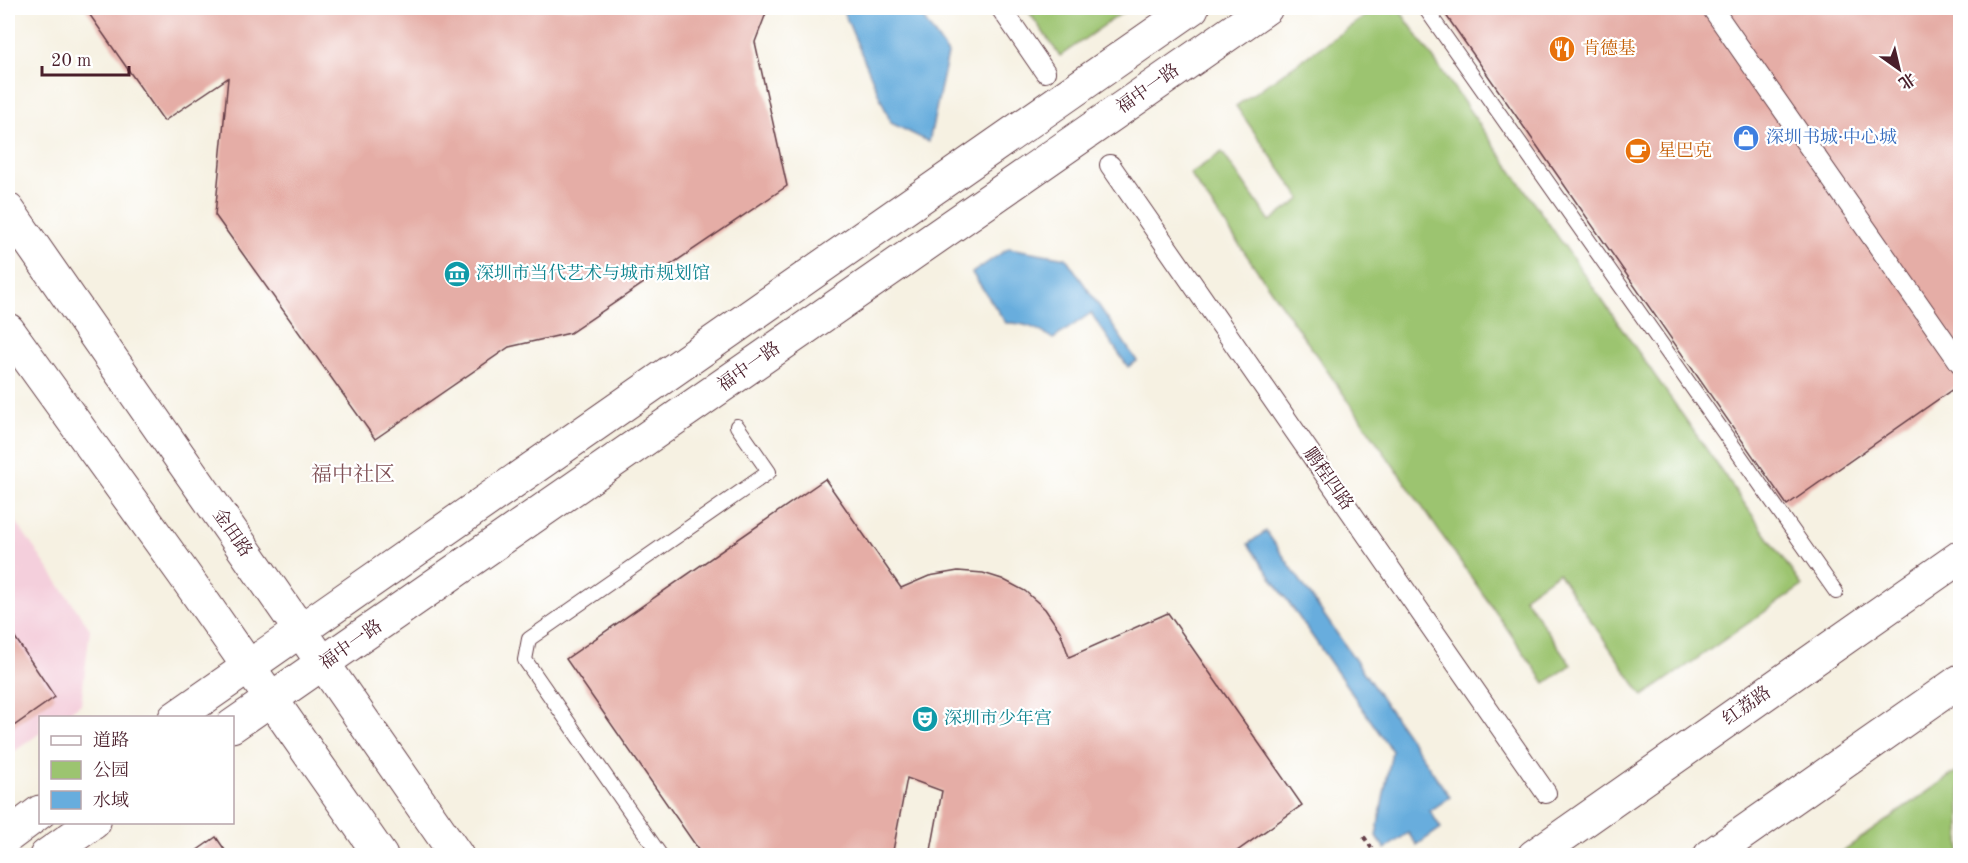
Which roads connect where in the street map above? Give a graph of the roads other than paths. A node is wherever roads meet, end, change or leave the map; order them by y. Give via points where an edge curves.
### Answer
1 (1001, 8) edge
2 (1192, 8) edge
3 (1266, 8) edge
4 (1425, 8) edge
5 (1712, 8) edge
6 (1045, 72) dead end
7 (1110, 165) dead end
8 (8, 210) edge
9 (8, 330) edge
10 (1960, 363) edge
11 (737, 426) dead end
12 (1960, 557) edge
13 (1836, 592) dead end
14 (301, 631) junction
15 (323, 664) junction
16 (248, 666) junction
17 (1960, 681) edge
18 (272, 699) junction
19 (176, 716) edge
20 (234, 725) edge
21 (1546, 793) dead end
22 (39, 813) edge
23 (91, 824) edge
24 (8, 836) edge
25 (46, 855) edge
26 (381, 855) edge
27 (457, 855) edge
28 (661, 855) edge
29 (1534, 855) edge
30 (1710, 855) edge

1 - 6 street
2 - 14 street
3 - 15 street, 福中一路
4 - 13 lane
5 - 10 street
7 - 21 street, 鹏程四路
8 - 14 street, 金田路
9 - 16 street
11 - 28 lane via 769,472 529,639 525,660
12 - 29 street, 红荔路
14 - 15 street, 金田路
14 - 16 street
15 - 18 street, 福中一路
15 - 27 street, 金田路
16 - 18 street
16 - 19 street
17 - 30 street
18 - 20 street, 福中一路
18 - 26 street
22 - 24 street
23 - 25 street

